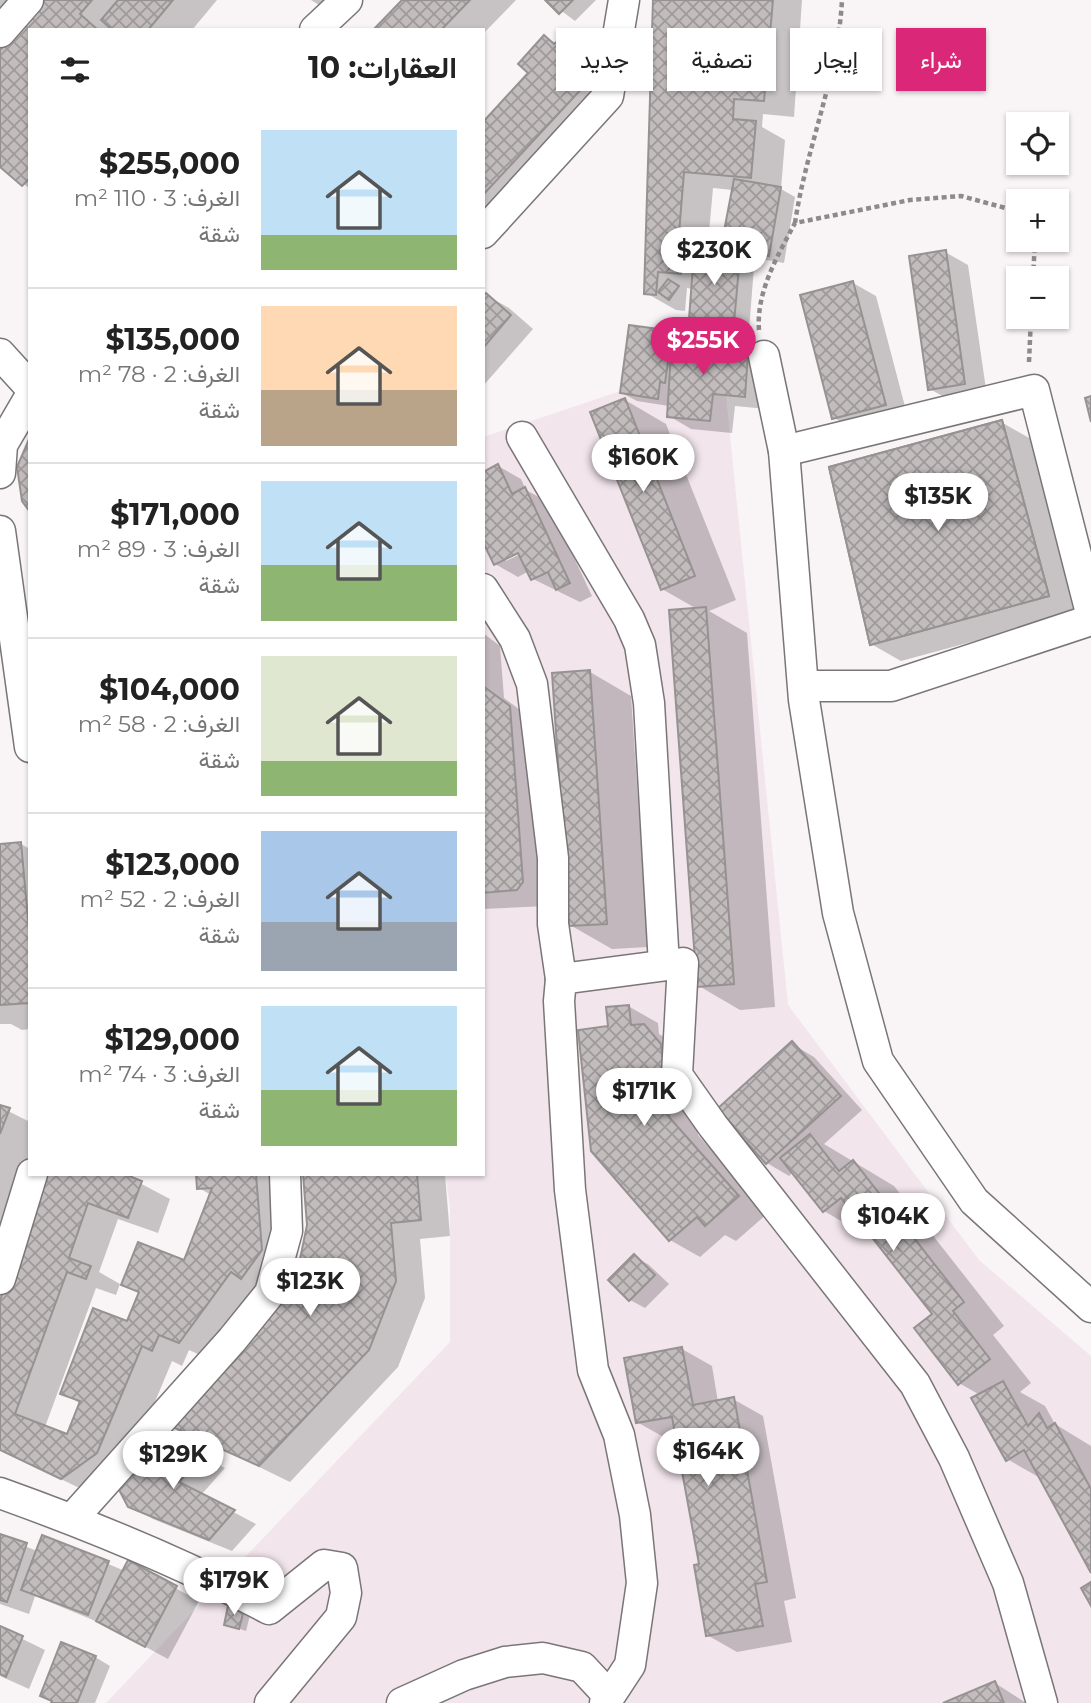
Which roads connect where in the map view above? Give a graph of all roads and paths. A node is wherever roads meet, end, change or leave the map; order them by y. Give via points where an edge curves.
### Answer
1 (28, 0) edge
2 (347, 0) edge
3 (624, 0) edge
4 (842, 0) edge
5 (317, 28) edge
6 (0, 32) edge
7 (1006, 208) edge
8 (795, 223) junction
9 (485, 231) edge
10 (1030, 329) edge
11 (0, 354) edge
12 (764, 356) joint
13 (28, 385) edge
14 (1034, 390) junction
15 (28, 400) edge
16 (522, 437) dead end
17 (785, 450) junction
18 (0, 473) edge
19 (0, 531) edge
20 (485, 592) edge
21 (20, 596) edge
22 (1091, 613) edge
23 (1091, 620) edge
24 (804, 686) junction
25 (28, 717) edge
26 (664, 965) junction
27 (561, 979) junction
28 (31, 1176) edge
29 (285, 1176) edge
30 (0, 1279) edge
31 (1091, 1307) edge
32 (0, 1493) edge
33 (72, 1518) junction
34 (607, 1700) edge
35 (270, 1703) edge
36 (402, 1703) edge
37 (1042, 1703) edge

1 - 6 street
2 - 5 street
3 - 9 street via 608,96
4 - 8 path via 826,100 802,177
7 - 8 path via 961,196 909,200
8 - 12 path via 773,265 763,297 758,326
10 - 14 path via 1028,359
11 - 13 street
12 - 17 street
14 - 17 street
14 - 22 street
15 - 18 street via 2,445
16 - 26 street via 640,645 649,703
17 - 24 street
19 - 21 street
20 - 27 street via 515,639 532,684 553,858 553,924
21 - 25 street
23 - 24 street via 891,686
24 - 31 street via 838,913 878,1061 974,1201
26 - 27 street
26 - 37 street via 682,963 677,1075 915,1384 954,1458 1008,1583
27 - 34 street via 570,1190 593,1370 619,1435 635,1515 642,1583 630,1665
28 - 30 street
29 - 33 street via 287,1231 270,1293
32 - 33 street
33 - 35 street via 269,1609 324,1565 342,1569 346,1593 341,1617
34 - 36 street via 582,1667 543,1658 505,1662 464,1675

